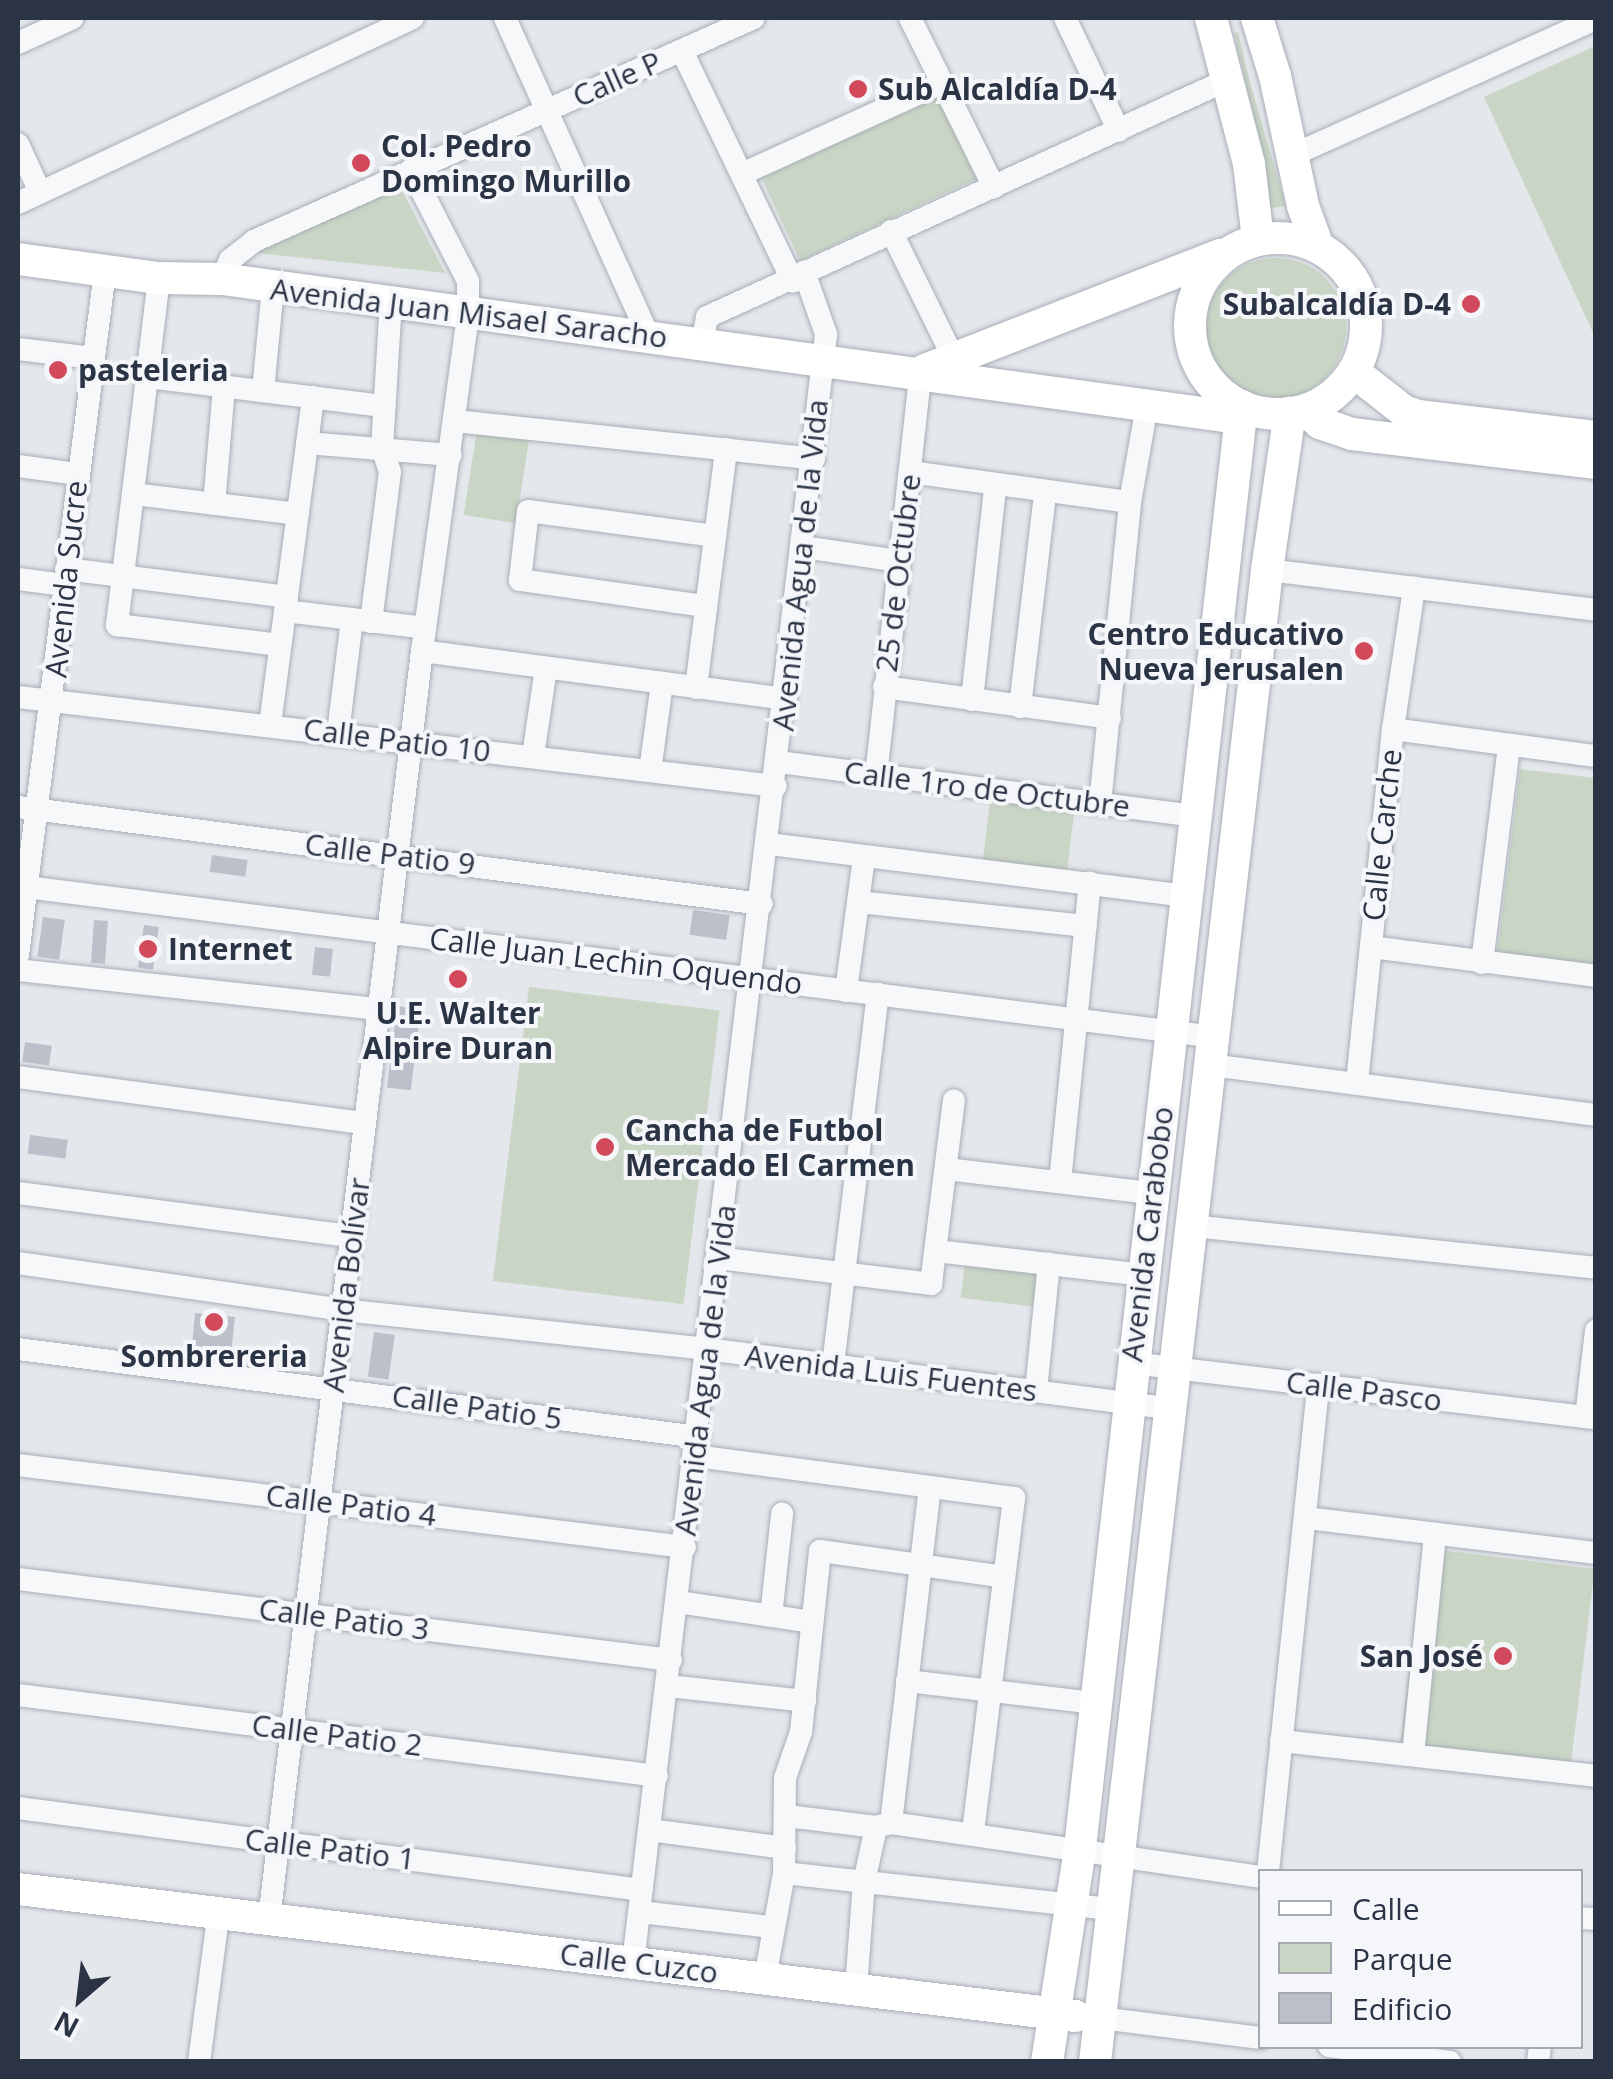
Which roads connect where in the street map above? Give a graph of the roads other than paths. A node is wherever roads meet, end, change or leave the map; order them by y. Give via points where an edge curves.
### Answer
1 (74, 18) edge
2 (412, 18) edge
3 (505, 18) edge
4 (754, 18) edge
5 (910, 18) edge
6 (1065, 18) edge
7 (1257, 18) edge
8 (1596, 19) edge
9 (1221, 20) edge
10 (18, 43) edge
11 (682, 51) junction
12 (1227, 80) junction
13 (942, 82) junction
14 (550, 109) junction
15 (1119, 130) junction
16 (18, 144) edge
17 (1294, 155) junction
18 (411, 170) junction
19 (742, 174) junction
20 (994, 188) junction
21 (40, 192) junction
22 (18, 203) edge
23 (890, 232) junction
24 (1245, 245) junction
25 (1318, 247) junction
26 (18, 260) edge
27 (105, 271) junction
28 (798, 277) junction
29 (158, 278) junction
30 (222, 279) junction
31 (273, 288) junction
32 (391, 302) junction
33 (468, 314) junction
34 (648, 335) junction
35 (702, 343) junction
36 (18, 350) edge
37 (93, 358) junction
38 (822, 359) junction
39 (954, 359) junction
40 (921, 371) junction
41 (1354, 372) junction
42 (147, 377) junction
43 (224, 386) junction
44 (264, 391) junction
45 (314, 397) junction
46 (384, 406) junction
47 (1147, 406) junction
48 (1298, 411) junction
49 (1241, 412) junction
50 (455, 420) junction
51 (1596, 437) edge
52 (307, 443) junction
53 (382, 448) junction
54 (726, 449) junction
55 (450, 456) junction
56 (814, 459) junction
57 (1596, 462) edge
58 (18, 466) edge
59 (910, 472) junction
60 (78, 474) junction
61 (995, 487) junction
62 (1045, 493) junction
63 (133, 494) junction
64 (1130, 502) junction
65 (214, 504) junction
66 (298, 514) junction
67 (715, 536) junction
68 (804, 547) junction
69 (900, 561) junction
70 (1267, 570) junction
71 (123, 576) junction
72 (66, 577) junction
73 (18, 579) edge
74 (1414, 588) junction
75 (286, 604) junction
76 (705, 606) junction
77 (1596, 610) edge
78 (362, 620) junction
79 (424, 640) junction
80 (280, 645) junction
81 (546, 668) junction
82 (662, 683) junction
83 (884, 687) junction
84 (696, 688) junction
85 (18, 697) edge
86 (786, 699) junction
87 (972, 700) junction
88 (53, 702) junction
89 (1020, 707) junction
90 (1110, 718) junction
91 (270, 725) junction
92 (1393, 729) junction
93 (338, 732) junction
94 (411, 740) junction
95 (1510, 747) junction
96 (533, 756) junction
97 (1596, 756) edge
98 (779, 762) junction
99 (650, 771) junction
100 (876, 776) junction
101 (776, 786) junction
102 (1100, 804) junction
103 (27, 809) edge
104 (1195, 816) junction
105 (770, 844) junction
106 (398, 854) junction
107 (864, 857) junction
108 (1090, 883) junction
109 (22, 887) edge
110 (1186, 896) junction
111 (858, 902) junction
112 (762, 904) junction
113 (1086, 926) junction
114 (388, 932) junction
115 (1370, 947) junction
116 (18, 955) edge
117 (1482, 962) junction
118 (18, 970) edge
119 (1596, 976) edge
120 (752, 978) junction
121 (846, 991) junction
122 (878, 994) junction
123 (378, 1009) junction
124 (1076, 1017) junction
125 (1171, 1030) junction
126 (1213, 1051) junction
127 (18, 1077) edge
128 (1357, 1083) junction
129 (954, 1100) dead end
130 (1596, 1115) edge
131 (365, 1123) junction
132 (946, 1169) junction
133 (1060, 1182) junction
134 (18, 1192) edge
135 (1151, 1193) junction
136 (1192, 1226) junction
137 (351, 1236) junction
138 (936, 1251) junction
139 (717, 1258) junction
140 (18, 1263) edge
141 (1049, 1264) junction
142 (1596, 1268) edge
143 (844, 1274) junction
144 (1142, 1275) junction
145 (343, 1310) junction
146 (1596, 1331) edge
147 (18, 1349) edge
148 (706, 1349) junction
149 (1132, 1363) junction
150 (833, 1366) junction
151 (1175, 1368) junction
152 (1318, 1385) junction
153 (334, 1387) junction
154 (1036, 1391) junction
155 (1128, 1403) junction
156 (1170, 1408) junction
157 (1591, 1418) edge
158 (697, 1446) junction
159 (18, 1465) edge
160 (930, 1487) junction
161 (320, 1501) junction
162 (782, 1514) dead end
163 (1306, 1518) junction
164 (1435, 1534) junction
165 (684, 1547) junction
166 (1596, 1553) edge
167 (920, 1565) junction
168 (1004, 1577) junction
169 (18, 1579) edge
170 (678, 1602) junction
171 (306, 1614) junction
172 (772, 1616) junction
173 (812, 1622) junction
174 (671, 1660) junction
175 (907, 1681) junction
176 (668, 1686) junction
177 (990, 1690) junction
178 (18, 1695) edge
179 (805, 1701) junction
180 (1094, 1703) junction
181 (292, 1730) junction
182 (1281, 1741) junction
183 (1413, 1754) junction
184 (656, 1776) junction
185 (1596, 1776) edge
186 (18, 1808) edge
187 (787, 1816) junction
188 (884, 1825) junction
189 (650, 1830) junction
190 (973, 1834) junction
191 (278, 1842) junction
192 (785, 1848) junction
193 (1080, 1848) junction
194 (1116, 1852) junction
195 (1268, 1869) edge
196 (784, 1873) junction
197 (1258, 1877) edge
198 (864, 1882) junction
199 (18, 1889) edge
200 (641, 1901) junction
201 (1071, 1904) junction
202 (218, 1910) junction
203 (1110, 1910) junction
204 (269, 1918) junction
205 (772, 1927) junction
206 (634, 1963) junction
207 (765, 1978) junction
208 (856, 1988) junction
209 (1056, 2015) junction
210 (1100, 2018) junction
211 (1258, 2038) edge
212 (1352, 2049) edge
213 (198, 2062) edge
214 (1047, 2062) edge
215 (1095, 2062) edge
216 (1450, 2062) edge

1 - 10 street
2 - 21 street
3 - 14 street
4 - 11 street, Calle P
5 - 13 street
6 - 15 street
7 - 17 street
8 - 17 street
9 - 12 street
11 - 14 street, Calle P
11 - 19 street, Avenida Agua de la Vida
12 - 15 street
12 - 24 street via 1248,164
13 - 19 street
13 - 20 street
14 - 18 street, Calle P
14 - 34 street
15 - 20 street
16 - 21 street
17 - 25 street
18 - 30 street, Calle P via 254,240 230,260
18 - 33 street via 468,281
19 - 28 street, Avenida Agua de la Vida
20 - 23 street
21 - 22 street
23 - 28 street
23 - 39 street
24 - 25 street via 1289,238
24 - 39 street, Avenida Juan Misael Saracho
24 - 49 street via 1200,285 1190,331 1206,376
25 - 41 street via 1348,272 1362,297 1366,335
26 - 27 street, Avenida Juan Misael Saracho
27 - 29 street, Avenida Juan Misael Saracho
27 - 37 street, Avenida Sucre
28 - 35 street via 707,318
28 - 38 street, Avenida Agua de la Vida via 826,334
29 - 30 street, Avenida Juan Misael Saracho
29 - 42 street
30 - 31 street, Avenida Juan Misael Saracho
31 - 32 street, Avenida Juan Misael Saracho
31 - 44 street
32 - 33 street, Avenida Juan Misael Saracho
32 - 46 street
33 - 34 street, Avenida Juan Misael Saracho
33 - 50 street
34 - 35 street, Avenida Juan Misael Saracho
35 - 38 street, Avenida Juan Misael Saracho
36 - 37 street
37 - 60 street, Avenida Sucre
38 - 40 street, Avenida Juan Misael Saracho
38 - 56 street, Avenida Agua de la Vida
39 - 40 street, Avenida Juan Misael Saracho
40 - 47 street, Avenida Juan Misael Saracho
40 - 59 street, 25 de Octubre
41 - 48 street via 1334,395
41 - 51 street via 1418,416
42 - 43 street
42 - 63 street
43 - 44 street
43 - 65 street
44 - 45 street
45 - 46 street
45 - 52 street
46 - 53 street
47 - 49 street, Avenida Juan Misael Saracho
47 - 64 street
48 - 49 street
48 - 57 street via 1352,434
48 - 70 street, Avenida Carabobo
49 - 104 street, Avenida Carabobo
50 - 54 street
50 - 55 street
52 - 53 street
52 - 66 street
53 - 55 street
53 - 78 street via 390,472
54 - 56 street
54 - 67 street
55 - 79 street
56 - 68 street, Avenida Agua de la Vida
58 - 60 street
59 - 61 street
59 - 69 street, 25 de Octubre
60 - 72 street, Avenida Sucre
61 - 62 street
61 - 87 street
62 - 64 street
62 - 89 street
63 - 65 street
63 - 71 street
64 - 90 street
65 - 66 street
66 - 75 street
67 - 76 street
67 - 76 street via 528,511 520,580
68 - 69 street
68 - 86 street, Avenida Agua de la Vida
69 - 83 street, 25 de Octubre
70 - 74 street
70 - 126 street, Avenida Carabobo
71 - 72 street
71 - 75 street
71 - 80 street via 117,625
72 - 73 street
72 - 88 street, Avenida Sucre
74 - 77 street
74 - 92 street, Calle Carche
75 - 78 street
75 - 80 street
76 - 84 street
78 - 79 street
78 - 93 street
79 - 81 street
79 - 94 street, Avenida Bolívar
80 - 91 street
81 - 82 street
81 - 96 street
82 - 84 street
82 - 99 street
83 - 87 street
83 - 100 street, 25 de Octubre
84 - 86 street
85 - 88 street, Calle Patio 10
86 - 98 street, Avenida Agua de la Vida
87 - 89 street
88 - 91 street, Calle Patio 10
88 - 103 street, Avenida Sucre
89 - 90 street
90 - 102 street
91 - 93 street, Calle Patio 10
92 - 95 street
92 - 115 street, Calle Carche
93 - 94 street, Calle Patio 10
94 - 96 street, Calle Patio 10
94 - 106 street, Avenida Bolívar
95 - 97 street
95 - 117 street
96 - 99 street, Calle Patio 10
98 - 100 street, Calle 1ro de Octubre
98 - 101 street, Avenida Agua de la Vida
99 - 101 street, Calle Patio 10
100 - 102 street, Calle 1ro de Octubre
101 - 105 street, Avenida Agua de la Vida
102 - 104 street, Calle 1ro de Octubre
103 - 106 street, Calle Patio 9
103 - 109 street, Avenida Sucre
104 - 110 street, Avenida Carabobo
105 - 107 street
105 - 112 street, Avenida Agua de la Vida
106 - 112 street, Calle Patio 9
106 - 114 street, Avenida Bolívar
107 - 108 street
107 - 111 street
108 - 110 street
108 - 113 street
109 - 114 street, Calle Juan Lechin Oquendo
109 - 116 street, Avenida Sucre
110 - 125 street, Avenida Carabobo
111 - 113 street
111 - 121 street
112 - 120 street, Avenida Agua de la Vida
113 - 124 street
114 - 120 street, Calle Juan Lechin Oquendo
114 - 123 street, Avenida Bolívar
115 - 117 street
115 - 128 street, Calle Carche
117 - 119 street
118 - 123 street
120 - 121 street, Calle Juan Lechin Oquendo
120 - 139 street, Avenida Agua de la Vida
121 - 122 street, Calle Juan Lechin Oquendo
122 - 124 street, Calle Juan Lechin Oquendo
122 - 143 street
123 - 131 street, Avenida Bolívar
124 - 125 street, Calle Juan Lechin Oquendo
124 - 133 street
125 - 126 street, Calle Juan Lechin Oquendo
125 - 135 street, Avenida Carabobo
126 - 128 street, Calle Juan Lechin Oquendo
126 - 136 street, Avenida Carabobo
127 - 131 street
128 - 130 street, Calle Juan Lechin Oquendo
129 - 132 street
131 - 137 street, Avenida Bolívar
132 - 133 street
132 - 138 street
133 - 135 street
134 - 137 street
135 - 144 street, Avenida Carabobo
136 - 142 street
136 - 151 street, Avenida Carabobo
137 - 145 street, Avenida Bolívar
138 - 141 street
138 - 143 street via 930,1284
139 - 143 street
139 - 148 street, Avenida Agua de la Vida
140 - 145 street, Avenida Luis Fuentes
141 - 144 street
141 - 154 street
143 - 150 street
144 - 149 street, Avenida Carabobo
145 - 148 street, Avenida Luis Fuentes
145 - 153 street, Avenida Bolívar
146 - 157 street
147 - 153 street, Calle Patio 5
148 - 150 street, Avenida Luis Fuentes
148 - 158 street, Avenida Agua de la Vida
149 - 151 street, Calle Pasco
149 - 155 street, Avenida Carabobo
150 - 154 street, Avenida Luis Fuentes
151 - 152 street, Calle Pasco
151 - 156 street, Avenida Carabobo
152 - 157 street, Calle Pasco
152 - 163 street
153 - 158 street, Calle Patio 5
153 - 161 street, Avenida Bolívar
154 - 155 street, Avenida Luis Fuentes
155 - 156 street, Avenida Luis Fuentes
155 - 180 street, Avenida Carabobo
156 - 194 street, Avenida Carabobo
158 - 160 street, Calle Patio 5
158 - 165 street, Avenida Agua de la Vida
159 - 161 street, Calle Patio 4
160 - 167 street
160 - 168 street, Calle Patio 5 via 1014,1498
161 - 165 street, Calle Patio 4
161 - 171 street, Avenida Bolívar
162 - 172 street
163 - 164 street
163 - 182 street
164 - 166 street
164 - 183 street
165 - 170 street, Avenida Agua de la Vida
167 - 168 street
167 - 173 street via 820,1551
167 - 175 street
168 - 177 street
169 - 171 street, Calle Patio 3
170 - 172 street
170 - 174 street, Avenida Agua de la Vida
171 - 174 street, Calle Patio 3
171 - 181 street, Avenida Bolívar
172 - 173 street
173 - 179 street
174 - 176 street, Avenida Agua de la Vida
175 - 177 street
175 - 188 street
176 - 179 street
176 - 184 street, Avenida Agua de la Vida
177 - 180 street
177 - 190 street
178 - 181 street, Calle Patio 2
179 - 187 street via 785,1778
180 - 193 street, Avenida Carabobo
181 - 184 street, Calle Patio 2
181 - 191 street, Avenida Bolívar
182 - 183 street
182 - 195 street
183 - 185 street
184 - 189 street, Avenida Agua de la Vida
186 - 191 street, Calle Patio 1
187 - 188 street
187 - 192 street
188 - 190 street
188 - 198 street
189 - 192 street
189 - 200 street, Avenida Agua de la Vida
190 - 193 street
191 - 200 street, Calle Patio 1
191 - 204 street, Avenida Bolívar
192 - 196 street
193 - 194 street
193 - 201 street, Avenida Carabobo
194 - 197 street
194 - 203 street, Avenida Carabobo
196 - 198 street
196 - 205 street
198 - 201 street
198 - 208 street
199 - 202 street, Calle Cuzco
200 - 205 street, Calle Patio 1
200 - 206 street, Avenida Agua de la Vida
201 - 203 street
201 - 209 street, Avenida Carabobo
202 - 204 street, Calle Cuzco
202 - 213 street
203 - 210 street, Avenida Carabobo
204 - 206 street, Calle Cuzco
205 - 207 street
206 - 207 street, Calle Cuzco
207 - 208 street, Calle Cuzco
208 - 209 street, Calle Cuzco
209 - 210 street, Calle Cuzco
209 - 214 street, Avenida Carabobo
210 - 211 street, Calle Cuzco
210 - 215 street, Avenida Carabobo
212 - 216 street

